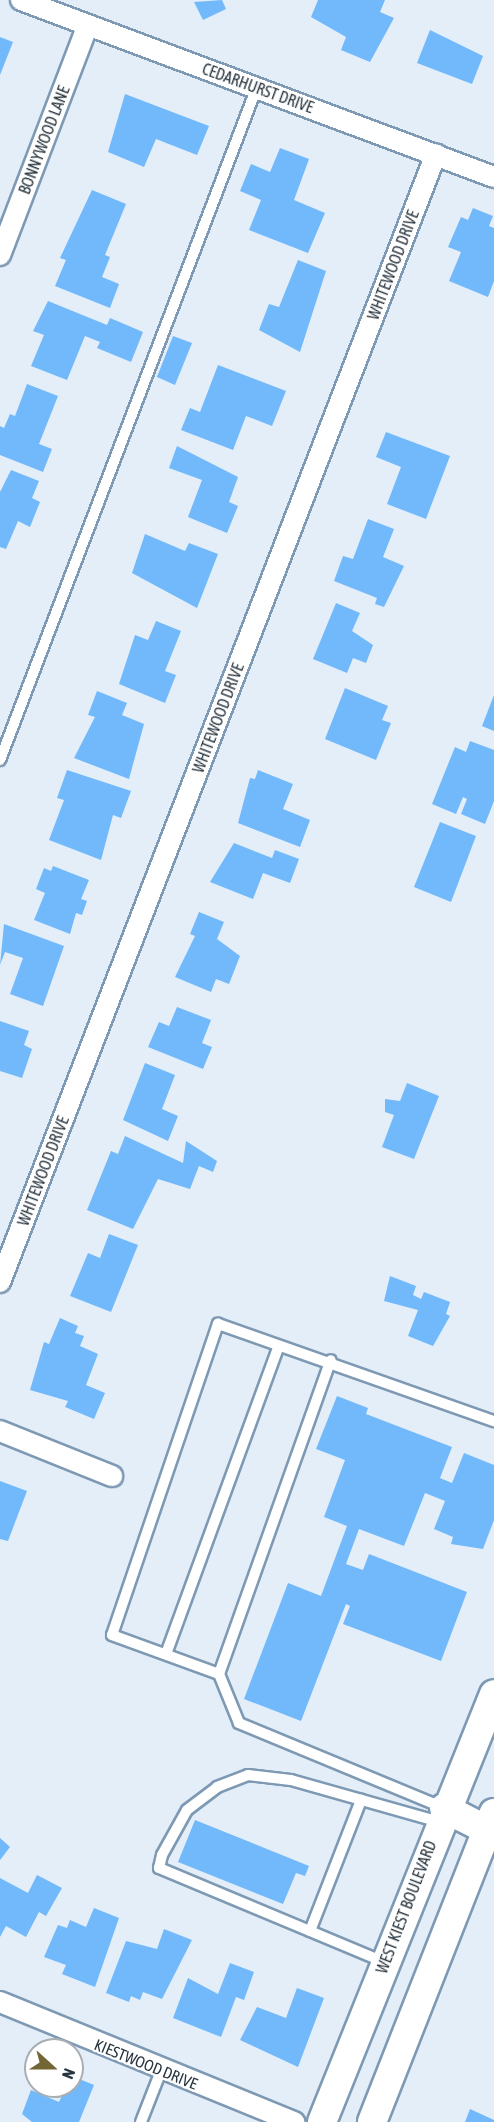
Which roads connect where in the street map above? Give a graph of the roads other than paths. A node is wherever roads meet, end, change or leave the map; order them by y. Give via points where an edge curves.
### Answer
1 (21, 0) edge
2 (88, 25) junction
3 (256, 87) junction
4 (436, 154) junction
5 (494, 177) edge
6 (0, 255) edge
7 (0, 760) edge
8 (0, 1282) edge
9 (279, 1346) junction
10 (331, 1360) junction
11 (494, 1421) edge
12 (0, 1431) edge
13 (112, 1476) dead end
14 (166, 1654) junction
15 (219, 1674) junction
16 (494, 1694) edge
17 (361, 1800) junction
18 (442, 1815) junction
19 (490, 1822) edge
20 (310, 1931) junction
21 (384, 1962) junction
22 (2, 2008) edge
23 (161, 2071) junction
24 (141, 2122) edge
25 (294, 2122) edge
26 (322, 2122) edge
27 (372, 2122) edge

1 - 2 street, CEDARHURST DRIVE
2 - 3 street, CEDARHURST DRIVE
2 - 6 street, BONNYWOOD LANE
3 - 4 street, CEDARHURST DRIVE
3 - 7 lane
4 - 5 street, CEDARHURST DRIVE
4 - 8 street, WHITEWOOD DRIVE
9 - 10 lane
9 - 14 lane
9 - 14 lane via 218,1324 112,1635
10 - 11 lane
10 - 15 lane
12 - 13 street
14 - 15 lane
15 - 18 lane via 239,1723
16 - 18 main road, WEST KIEST BOULEVARD
17 - 18 lane
17 - 20 lane
17 - 20 lane via 291,1780 248,1775 217,1787 187,1810 162,1855 159,1868
18 - 19 main road
18 - 21 main road, WEST KIEST BOULEVARD
19 - 27 main road
20 - 21 lane
21 - 26 main road, WEST KIEST BOULEVARD
22 - 23 street, KIESTWOOD DRIVE
23 - 24 lane
23 - 25 street, KIESTWOOD DRIVE

